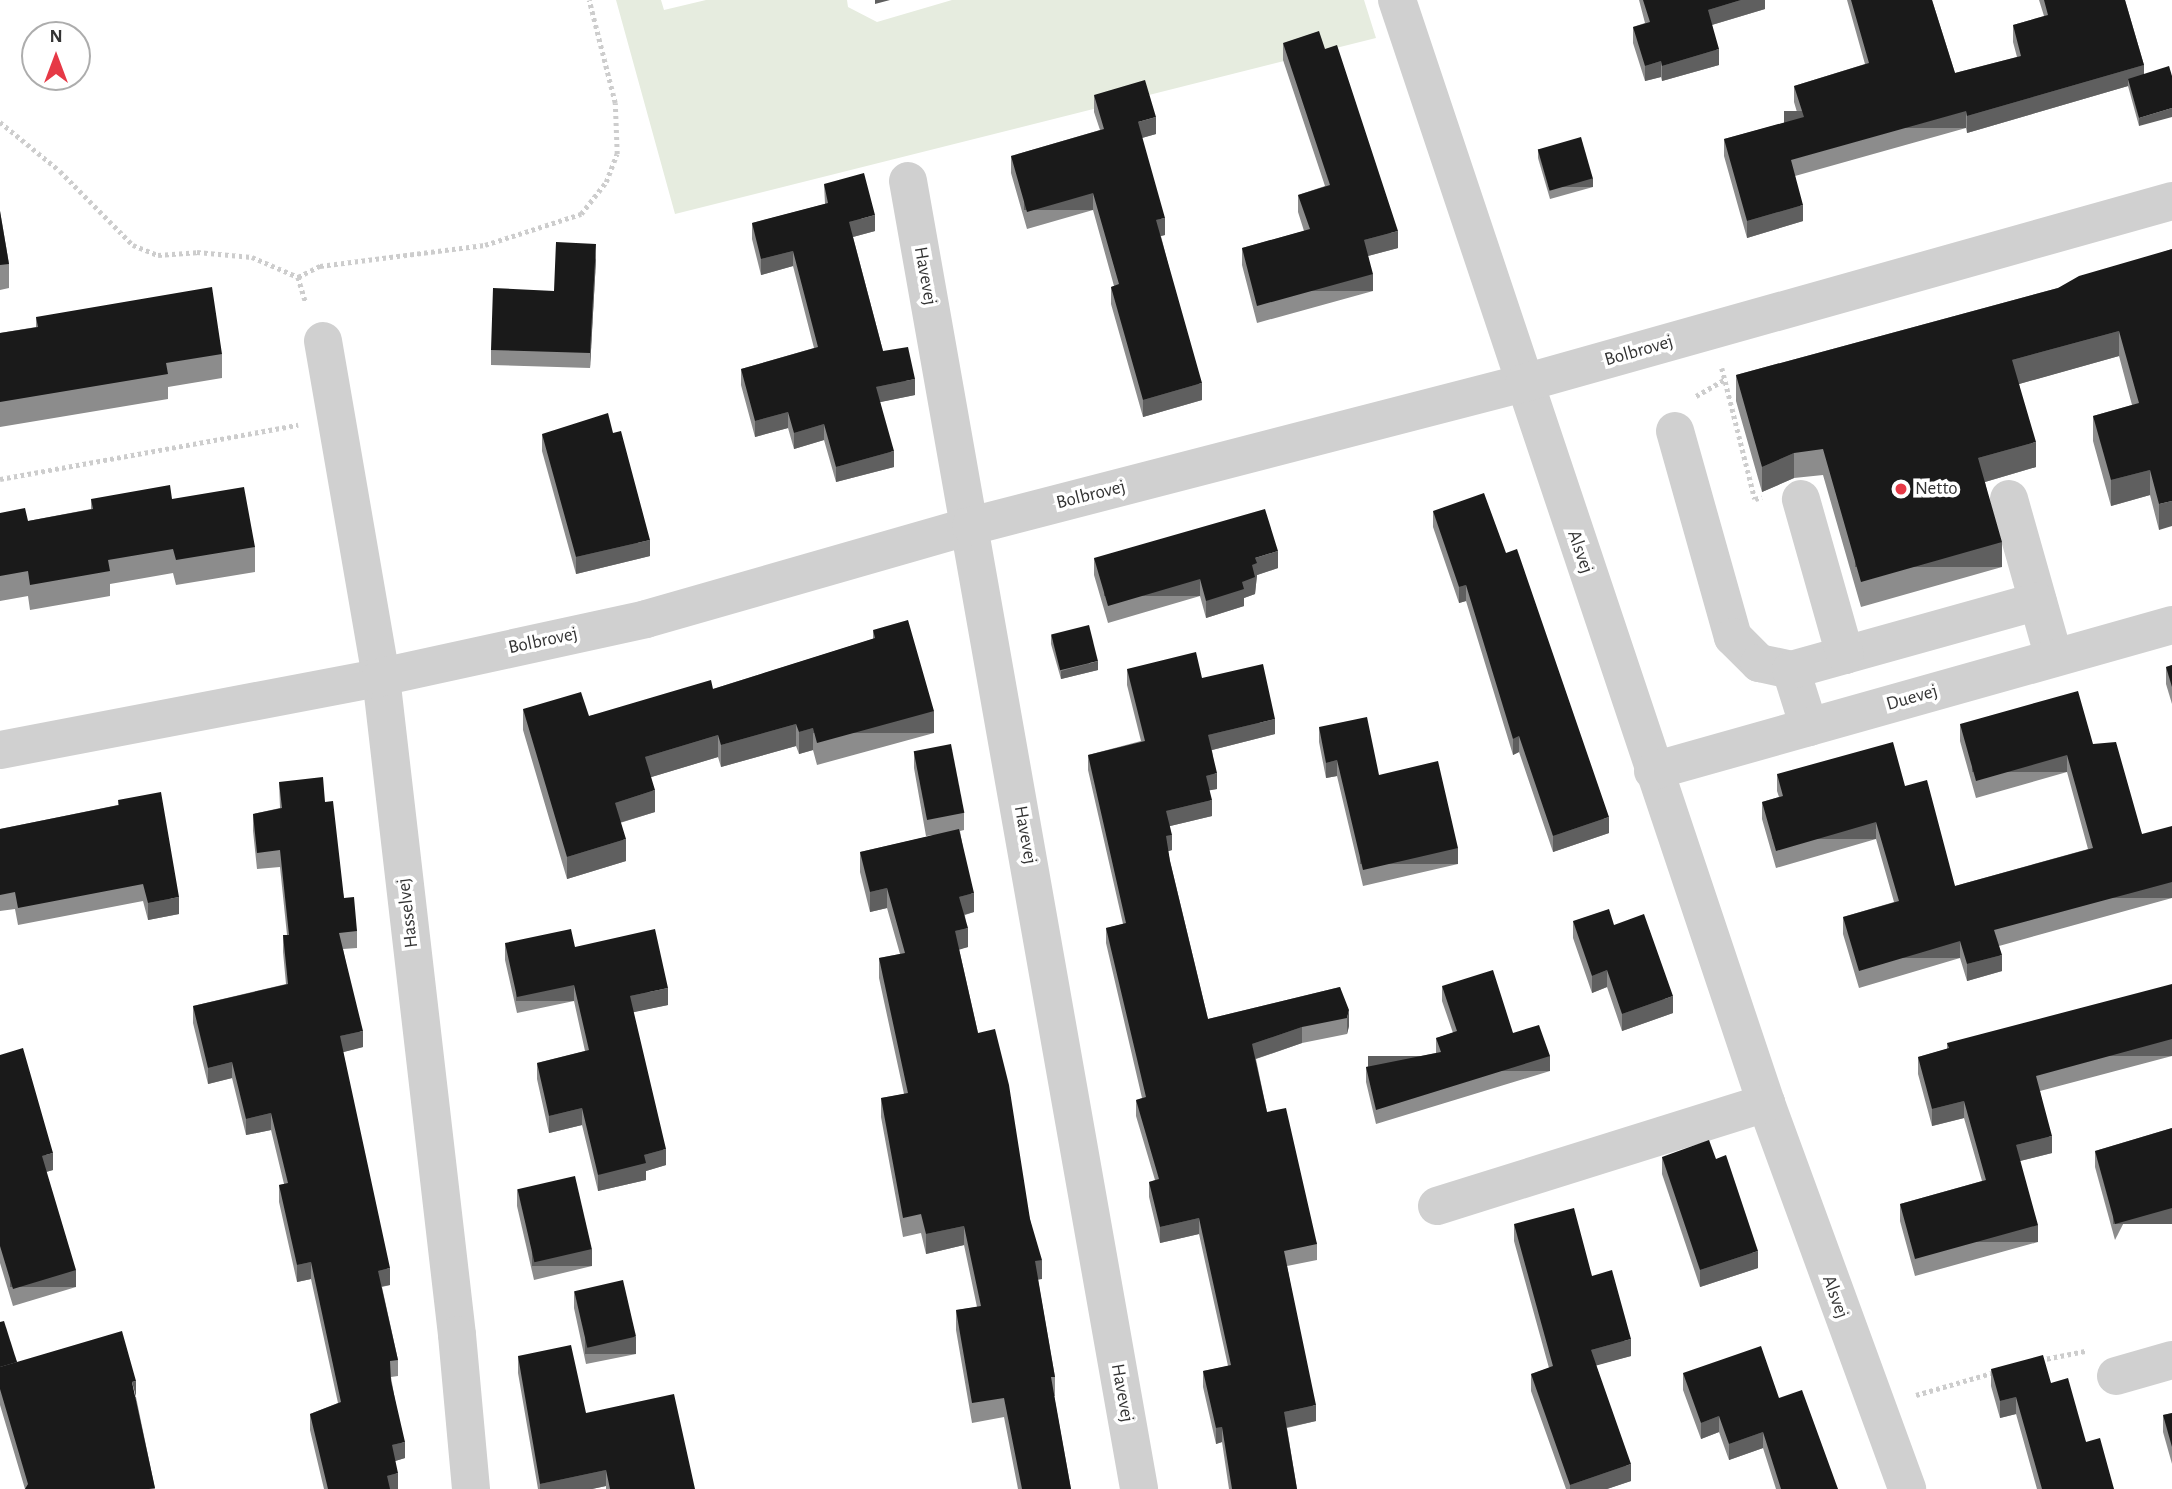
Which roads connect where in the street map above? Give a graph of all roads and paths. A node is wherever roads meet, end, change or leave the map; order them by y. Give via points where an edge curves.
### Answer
1 (589, 0) edge
2 (1398, 0) edge
3 (0, 122) edge
4 (908, 181) dead end
5 (2172, 201) edge
6 (298, 277) junction
7 (1713, 330) junction
8 (323, 341) joint
9 (1524, 383) junction
10 (337, 417) junction
11 (1675, 431) dead end
12 (0, 478) edge
13 (1801, 499) joint
14 (2009, 499) dead end
15 (971, 526) junction
16 (2038, 601) junction
17 (2172, 625) edge
18 (1845, 655) junction
19 (2054, 658) junction
20 (1791, 670) junction
21 (381, 677) junction
22 (1809, 727) junction
23 (0, 750) edge
24 (1653, 771) junction
25 (1766, 1103) junction
26 (1437, 1206) dead end
27 (2172, 1360) edge
28 (2030, 1363) edge
29 (2004, 1370) edge
30 (2116, 1376) joint
31 (1874, 1406) junction
32 (471, 1489) edge
33 (1139, 1489) edge
34 (1907, 1489) edge

1 - 6 path via 615,103 617,154 606,182 581,214 485,245 320,266
2 - 9 street, Alsvej
3 - 6 path via 60,172 133,245 158,255 197,252 252,257
4 - 15 street, Havevej
5 - 7 street, Bolbrovej
6 - 8 path
7 - 9 street, Bolbrovej
7 - 13 path via 1755,499 1790,489
8 - 10 street, Hasselvej
9 - 15 street, Bolbrovej
9 - 24 street, Alsvej
10 - 12 path
10 - 21 street, Hasselvej
11 - 20 street via 1733,636 1759,663
13 - 18 street
14 - 16 street
15 - 21 street, Bolbrovej via 646,619
15 - 33 street, Havevej
16 - 18 street
16 - 19 street
17 - 19 street, Duevej
18 - 20 street
19 - 22 street, Duevej
20 - 22 street
21 - 23 street, Bolbrovej
21 - 32 street, Hasselvej
22 - 24 street, Duevej
24 - 25 street, Alsvej
25 - 26 street
25 - 31 street, Alsvej
27 - 30 street
28 - 30 path via 2081,1348
29 - 31 path
31 - 34 street, Alsvej

